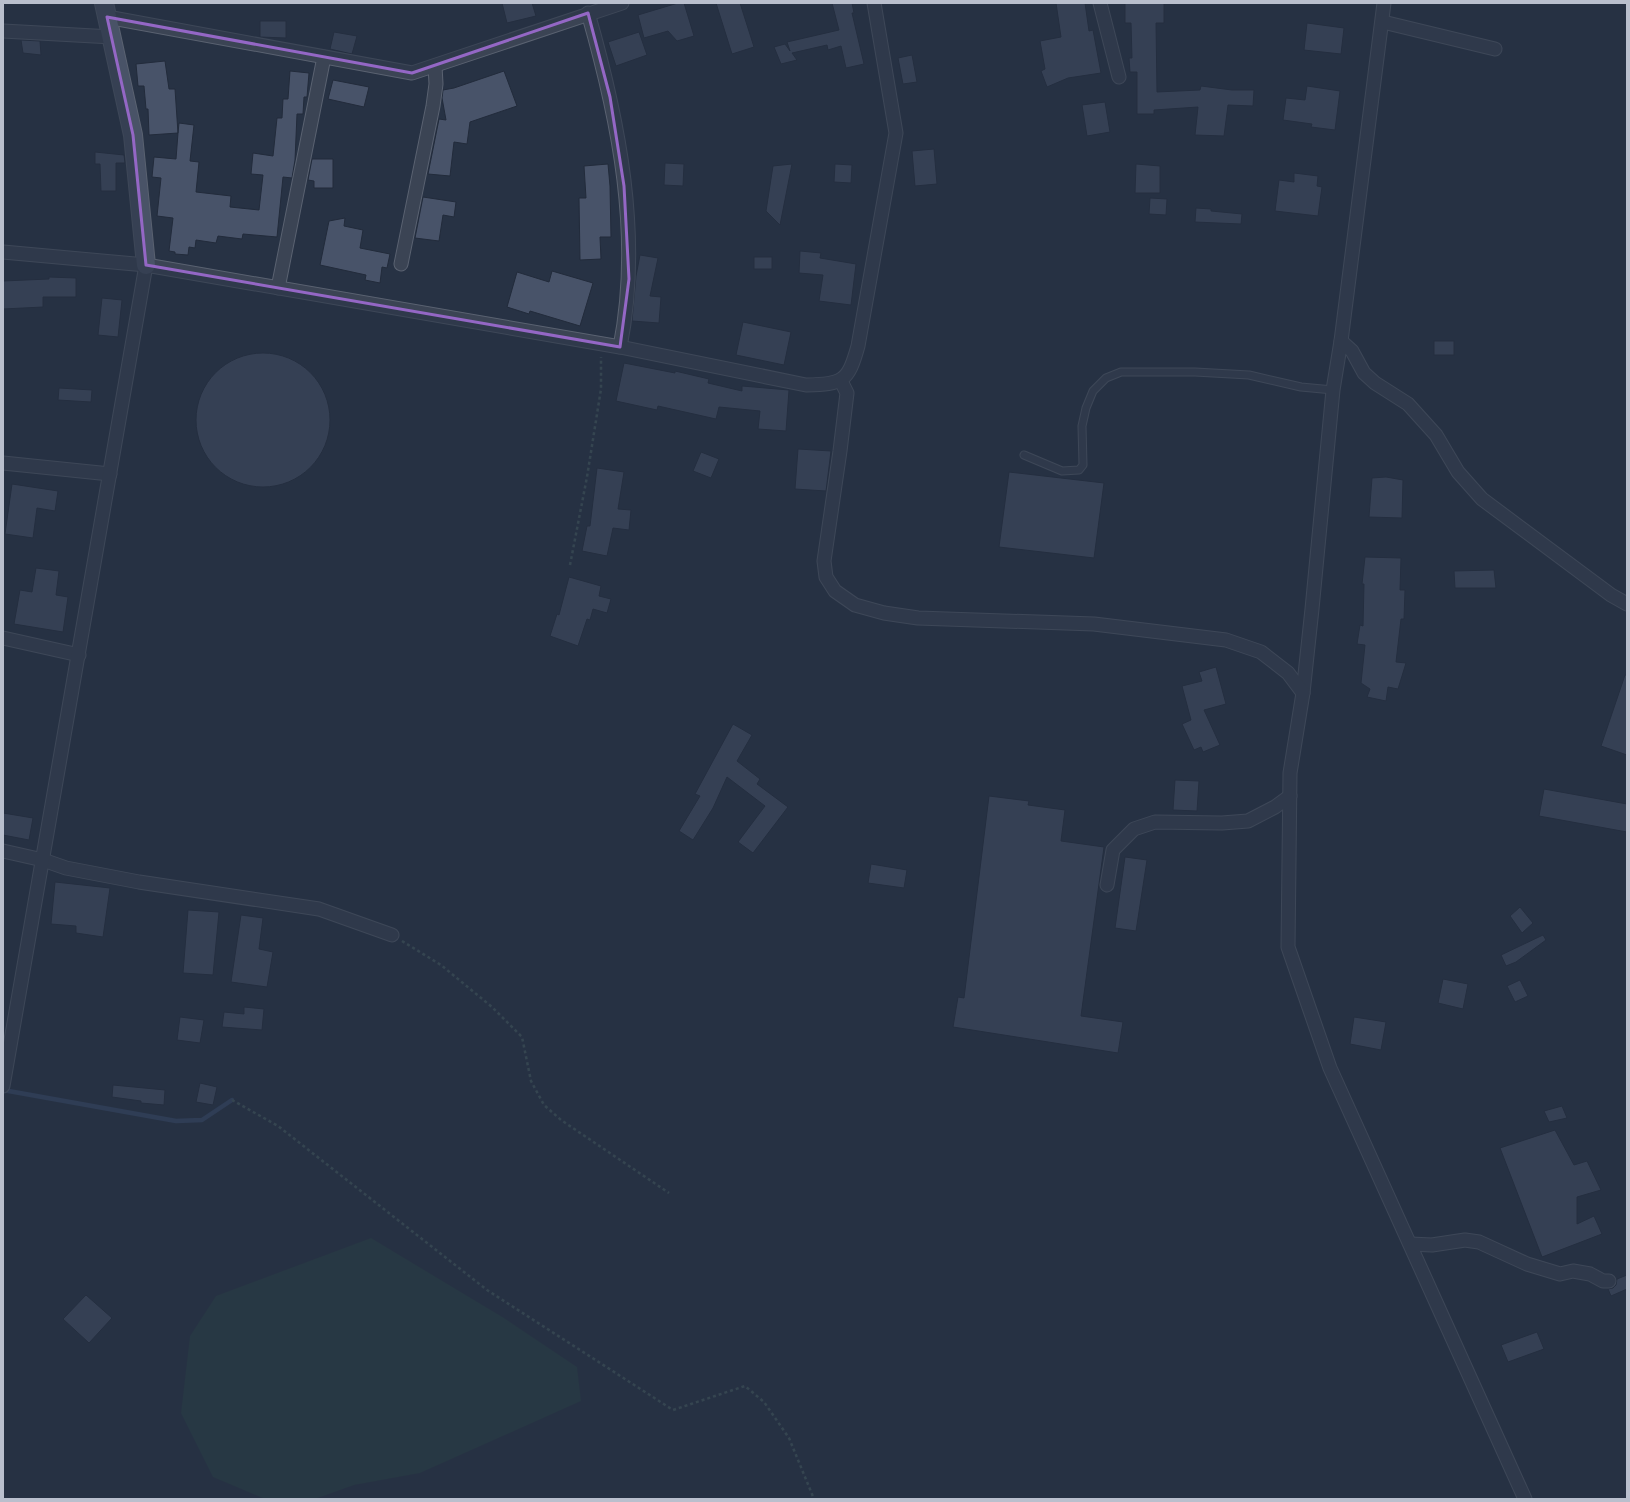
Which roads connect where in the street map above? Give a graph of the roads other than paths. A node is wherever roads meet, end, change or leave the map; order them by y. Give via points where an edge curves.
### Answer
1 (622, 3) edge
2 (874, 3) edge
3 (1100, 3) edge
4 (1384, 3) edge
5 (106, 10) edge
6 (588, 13) junction
7 (1383, 22) junction
8 (3, 31) edge
9 (112, 37) junction
10 (1495, 49) dead end
11 (324, 57) junction
12 (435, 66) junction
13 (1118, 77) dead end
14 (3, 252) edge
15 (401, 264) dead end
16 (146, 266) junction
17 (278, 288) junction
18 (1341, 341) junction
19 (620, 347) junction
20 (841, 381) junction
21 (1333, 390) junction
22 (1024, 455) dead end
23 (3, 463) edge
24 (110, 474) junction
25 (1627, 604) edge
26 (3, 638) edge
27 (79, 655) junction
28 (1303, 693) junction
29 (1290, 796) junction
30 (3, 851) edge
31 (43, 860) junction
32 (1107, 885) dead end
33 (392, 935) road end
34 (3, 1086) edge
35 (1410, 1244) junction
36 (1609, 1281) dead end
37 (1525, 1499) edge

1 - 6 street
2 - 20 street via 896,133 858,346 853,365
3 - 13 street
4 - 7 street
5 - 9 street
5 - 11 street
6 - 12 street
6 - 19 street via 610,97 624,186 629,278
7 - 10 street
7 - 18 street
8 - 9 street
9 - 16 street via 133,135
11 - 12 street via 412,73
11 - 17 street
12 - 15 street via 433,106
14 - 16 street
16 - 17 street
16 - 24 street
17 - 19 street
18 - 21 street
18 - 25 street via 1352,351 1364,373 1408,404 1436,435 1458,472 1482,499 1611,595
19 - 20 street via 806,385 824,385
20 - 28 street via 847,393 824,561 826,577 835,591 855,605 918,618 1094,624 1226,640 1261,652 1288,673
21 - 22 lane via 1301,387 1249,375 1121,372 1106,378 1093,391 1082,426 1083,465 1079,470 1062,471
21 - 28 street
23 - 24 street
24 - 27 street
26 - 27 street
27 - 31 street
28 - 29 street via 1290,773
29 - 32 street via 1248,821 1155,822 1134,829 1112,850
29 - 35 street via 1288,947 1330,1068
30 - 31 street
31 - 33 street via 66,868 139,882 319,909
31 - 34 street
35 - 36 street via 1432,1245 1465,1240 1479,1242 1527,1264 1560,1274 1573,1271
35 - 37 street

